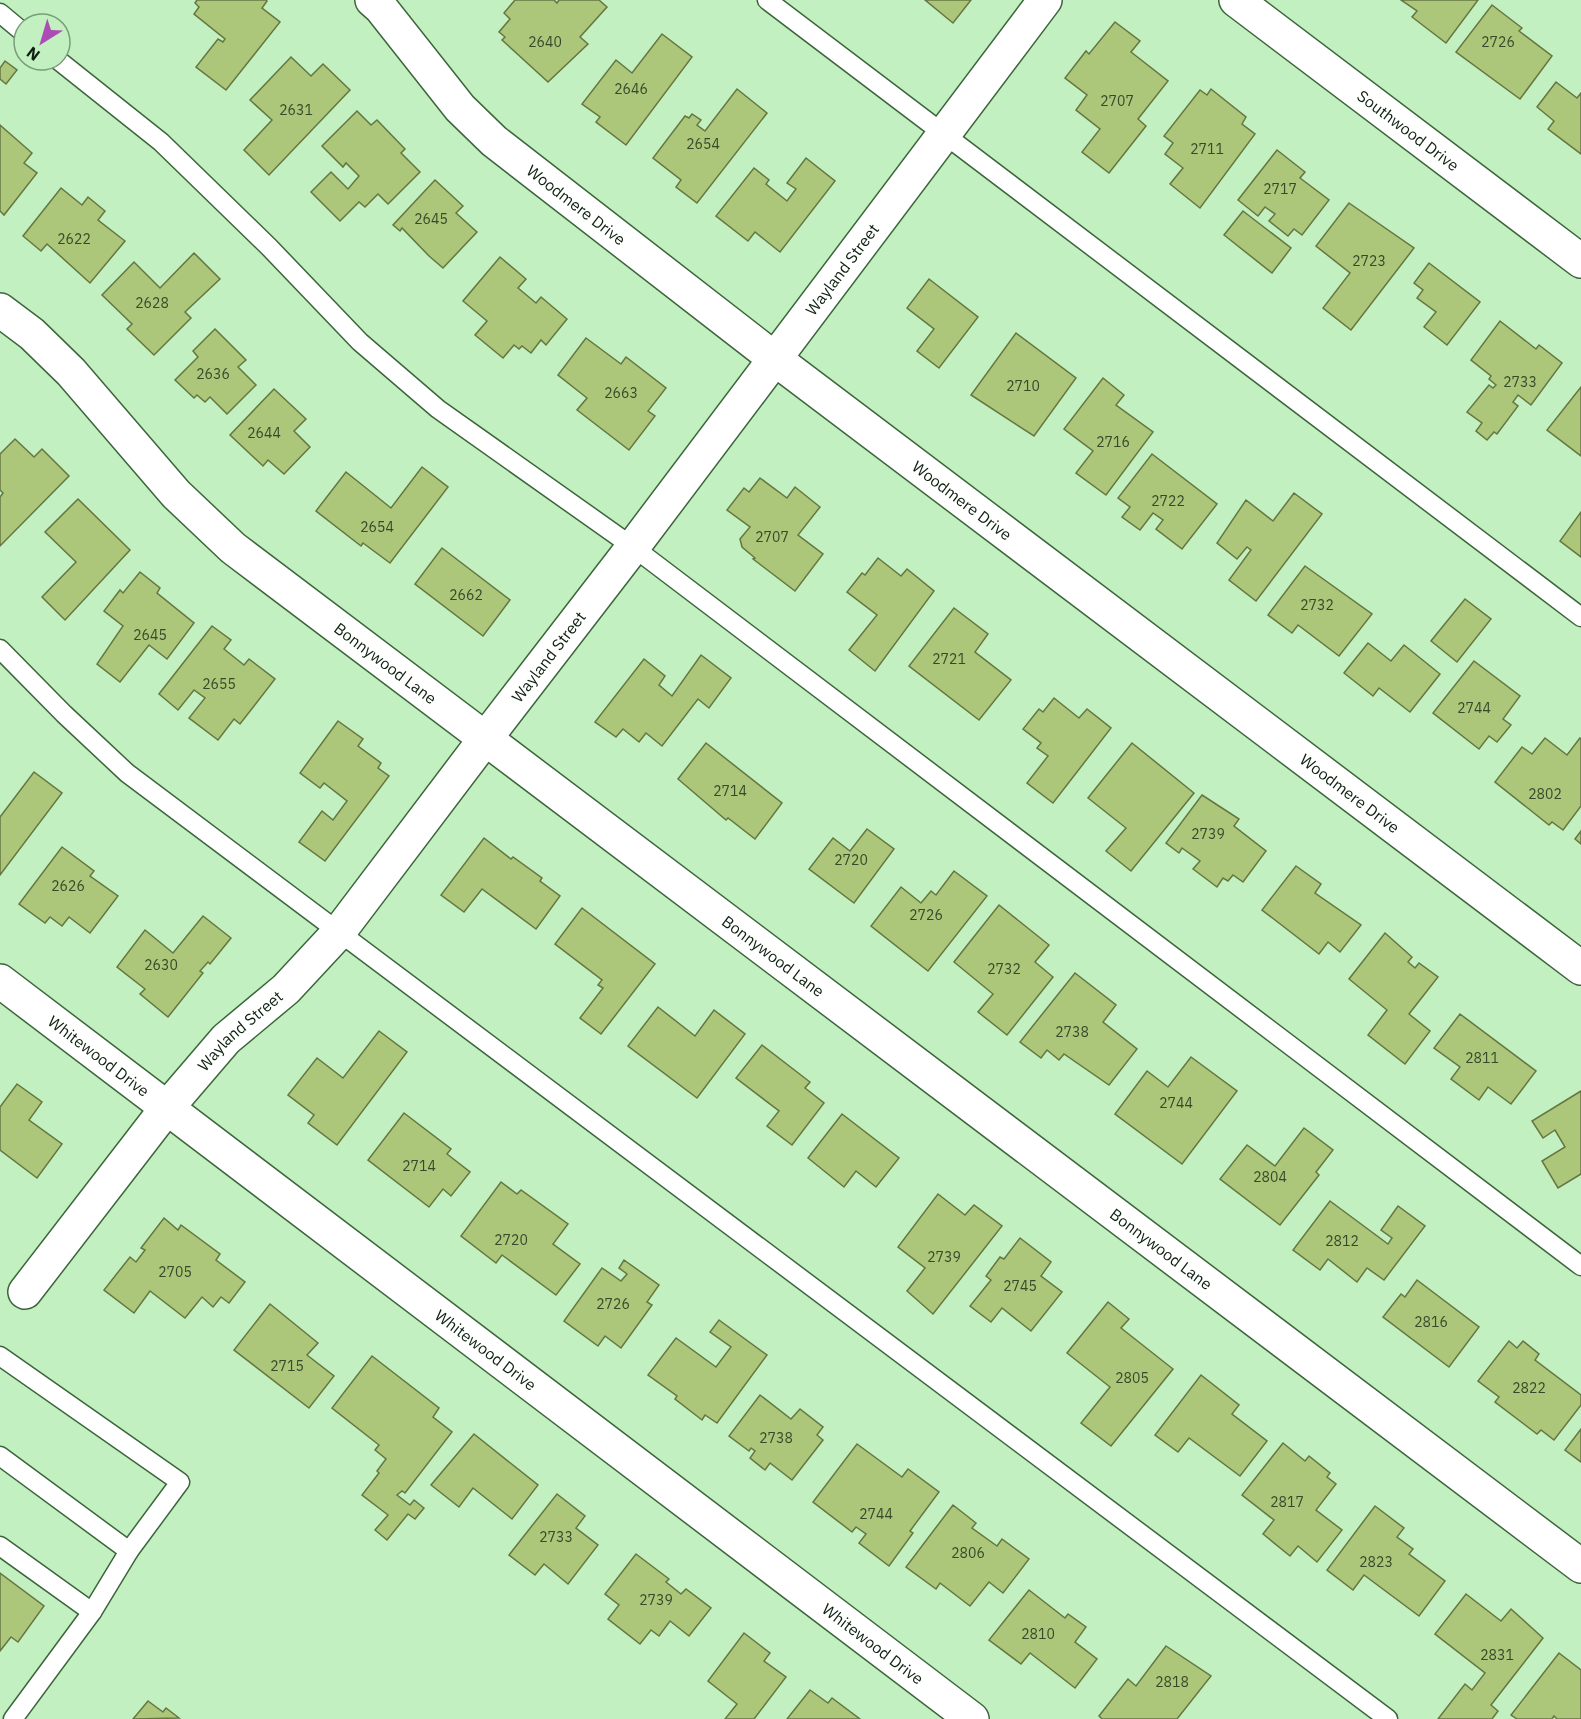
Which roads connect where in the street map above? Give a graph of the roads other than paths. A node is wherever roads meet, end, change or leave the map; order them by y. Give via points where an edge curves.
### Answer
1 (372, 0) edge
2 (767, 0) edge
3 (1045, 0) edge
4 (1236, 0) edge
5 (0, 14) edge
6 (12, 24) edge
7 (72, 71) edge
8 (943, 135) junction
9 (1581, 261) edge
10 (0, 310) edge
11 (775, 359) junction
12 (633, 547) junction
13 (1581, 617) edge
14 (0, 649) edge
15 (485, 739) junction
16 (339, 932) junction
17 (1581, 968) edge
18 (0, 981) edge
19 (166, 1109) junction
20 (1581, 1266) edge
21 (25, 1292) dead end
22 (0, 1356) edge
23 (0, 1456) edge
24 (0, 1546) edge
25 (129, 1551) junction
26 (1581, 1566) edge
27 (92, 1612) junction
28 (13, 1719) edge
29 (972, 1719) edge
30 (1388, 1719) edge

1 - 11 street, Woodmere Drive via 460,108 494,141
2 - 8 lane
3 - 8 street, Wayland Street
4 - 9 street, Southwood Drive
5 - 6 lane
7 - 12 lane via 161,142 360,342 438,409
8 - 11 street, Wayland Street
8 - 13 lane
10 - 15 street, Bonnywood Lane via 71,372 176,494 233,548
11 - 12 street, Wayland Street
11 - 17 street, Woodmere Drive
12 - 15 street, Wayland Street
12 - 20 lane
14 - 16 lane via 128,773
15 - 16 street, Wayland Street
15 - 26 street, Bonnywood Lane
16 - 19 street, Wayland Street via 286,989 226,1039
16 - 30 lane
18 - 19 street, Whitewood Drive
19 - 21 street, Wayland Street
19 - 29 street, Whitewood Drive
22 - 25 lane via 180,1482
23 - 25 lane
24 - 27 lane
25 - 27 lane
27 - 28 lane

